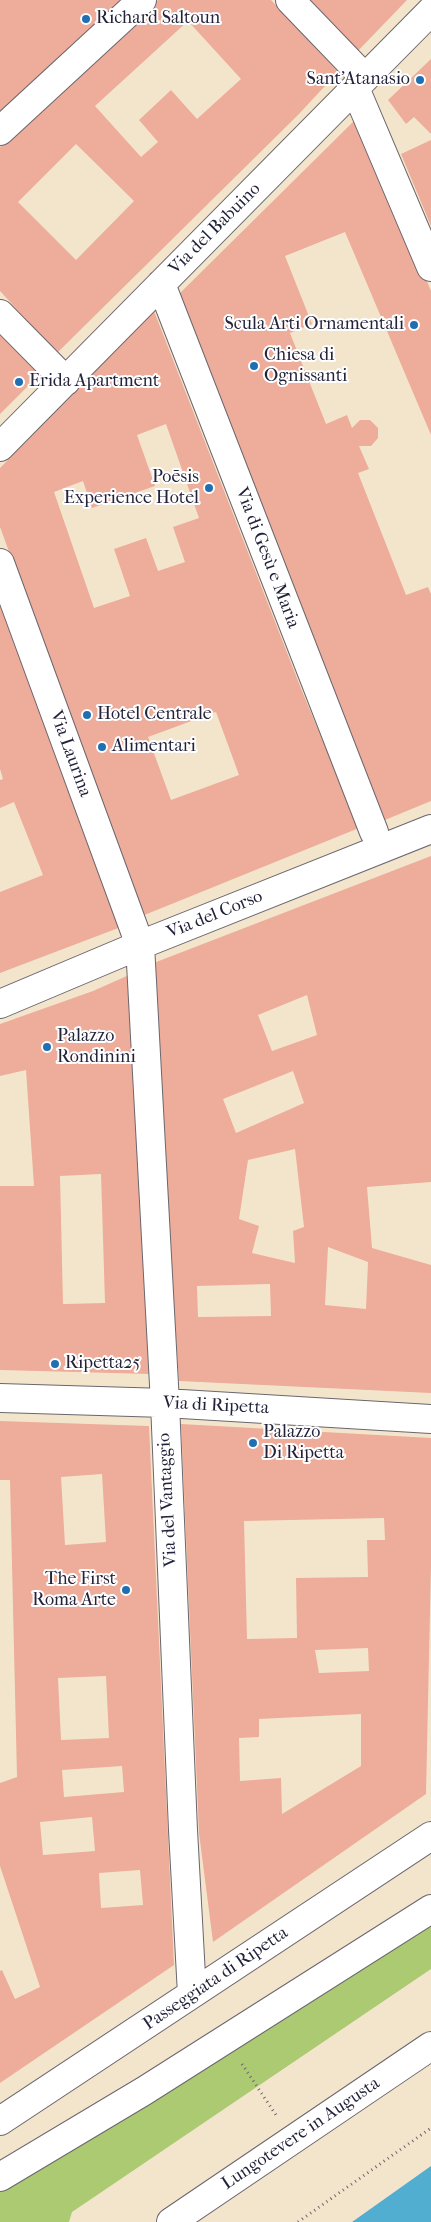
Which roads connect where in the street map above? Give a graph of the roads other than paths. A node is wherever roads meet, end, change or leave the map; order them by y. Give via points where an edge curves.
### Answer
1 (142, 0) edge
2 (290, 0) edge
3 (431, 11) edge
4 (360, 83) junction
5 (0, 131) edge
6 (431, 267) edge
7 (161, 284) junction
8 (0, 314) edge
9 (66, 381) junction
10 (0, 447) edge
11 (0, 563) edge
12 (431, 829) edge
13 (374, 832) dead end
14 (140, 945) junction
15 (0, 1004) edge
16 (0, 1398) edge
17 (165, 1403) junction
18 (431, 1418) edge
19 (431, 1836) edge
20 (431, 1909) edge
21 (192, 1994) junction
22 (431, 2046) edge
23 (0, 2121) edge
24 (0, 2177) edge
25 (171, 2222) edge

1 - 5 street
2 - 4 street
3 - 4 street, Via del Babuino
4 - 6 street
4 - 7 street, Via del Babuino
7 - 9 street, Via del Babuino
7 - 13 street, Via di Gesù e Maria
8 - 9 street
9 - 10 street, Via del Babuino
11 - 14 street, Via Laurina
12 - 14 street, Via del Corso
14 - 15 street, Via del Corso
14 - 17 street, Via del Vantaggio
16 - 17 street, Via di Ripetta
17 - 18 street, Via di Ripetta
17 - 21 street, Via del Vantaggio
19 - 21 street, Passeggiata di Ripetta
20 - 24 street via 144,2091
21 - 23 street, Passeggiata di Ripetta
22 - 25 street, Lungotevere in Augusta

